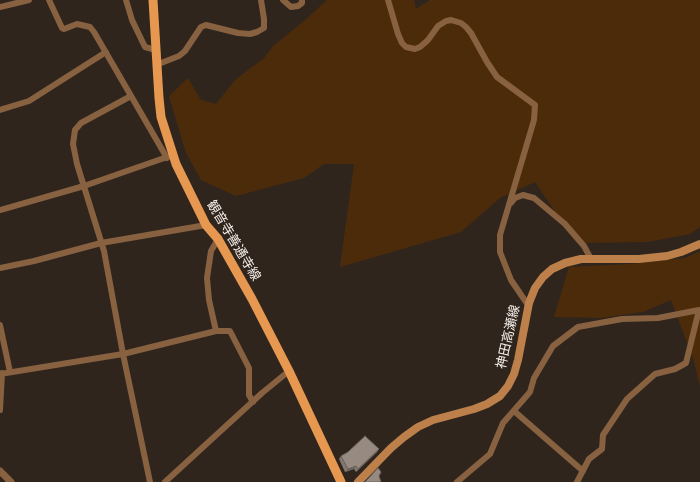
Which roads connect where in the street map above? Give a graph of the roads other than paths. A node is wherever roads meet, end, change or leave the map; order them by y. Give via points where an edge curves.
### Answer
1 (29, 0) edge
2 (49, 0) edge
3 (126, 0) edge
4 (153, 0) edge
5 (261, 0) edge
6 (283, 0) edge
7 (302, 0) edge
8 (388, 0) edge
9 (0, 7) edge
10 (156, 50) junction
11 (106, 52) junction
12 (156, 65) junction
13 (131, 96) junction
14 (0, 110) edge
15 (170, 156) junction
16 (84, 186) junction
17 (510, 204) junction
18 (0, 210) edge
19 (206, 225) junction
20 (218, 239) junction
21 (101, 243) junction
22 (700, 244) edge
23 (591, 259) junction
24 (0, 268) edge
25 (528, 305) junction
26 (0, 325) edge
27 (216, 331) junction
28 (123, 354) junction
29 (289, 371) junction
30 (10, 372) junction
31 (1, 373) edge
32 (253, 402) junction
33 (0, 410) edge
34 (514, 411) junction
35 (0, 471) edge
36 (582, 471) junction
37 (11, 482) edge
38 (150, 482) edge
39 (165, 482) edge
40 (341, 482) edge
41 (358, 482) edge
42 (457, 482) edge
43 (577, 482) edge

1 - 9 street
2 - 11 street via 62,28 77,24 90,28
3 - 10 street via 145,47
4 - 10 main road, 観音寺善通寺線
5 - 12 street via 264,28 250,34 206,25 201,27 179,56
6 - 7 street via 291,7 298,6
8 - 17 street via 398,34 406,47 420,47 438,26 446,21 461,23 471,33 497,77 535,105 534,120
10 - 12 main road, 観音寺善通寺線
11 - 13 street
11 - 14 street via 29,101
12 - 15 main road, 観音寺善通寺線 via 161,116
13 - 15 street
13 - 16 street via 81,123 75,130 73,144
15 - 16 street
15 - 19 main road, 観音寺善通寺線
16 - 18 street
16 - 21 street
17 - 23 street via 515,198 523,195 534,198 565,224 584,246
17 - 25 street via 500,235 500,252 511,280
19 - 20 main road, 観音寺善通寺線
19 - 21 street
20 - 27 street via 211,251 207,278
20 - 29 main road, 観音寺善通寺線
21 - 24 street
21 - 28 street
22 - 23 main road, 神田高瀬線 via 681,252 652,258
23 - 25 main road, 神田高瀬線 via 565,263 552,269 535,288
25 - 41 main road, 神田高瀬線 via 514,374 500,396 474,409 433,420 418,427 391,448
26 - 30 street
27 - 28 street
27 - 32 street via 230,331 249,368 249,395
28 - 30 street
28 - 38 street
29 - 32 street
29 - 40 main road, 観音寺善通寺線
30 - 31 street
31 - 33 street
32 - 39 street
34 - 36 street
34 - 36 street via 530,392 534,378 553,346 578,327 622,319 658,318 699,310 686,363 676,369 655,374 627,399 603,435 602,449 589,459
34 - 42 street via 503,423 490,454
35 - 37 street
36 - 43 street

